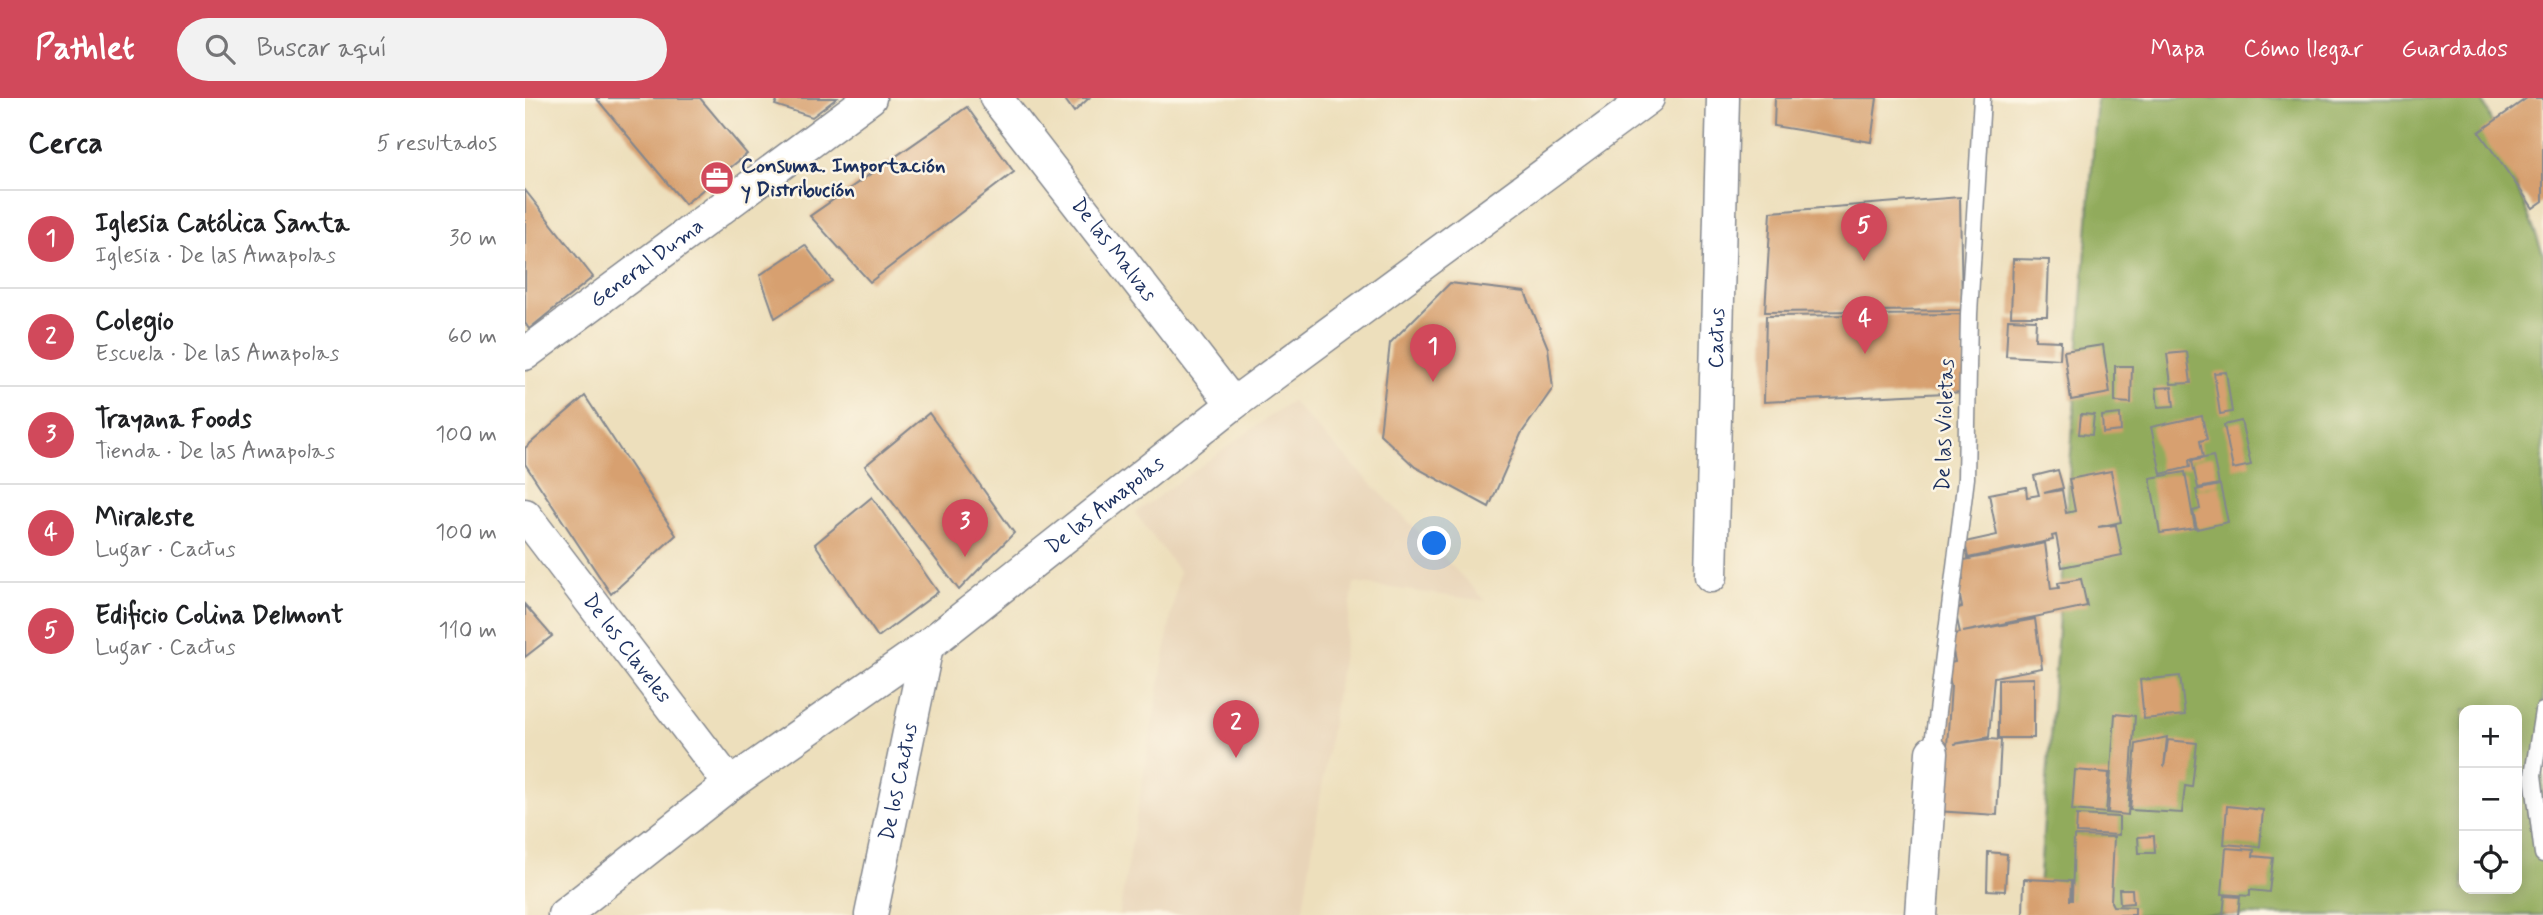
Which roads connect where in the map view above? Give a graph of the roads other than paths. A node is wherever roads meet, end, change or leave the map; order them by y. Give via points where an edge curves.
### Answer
1 (870, 98) edge
2 (996, 98) edge
3 (1648, 98) edge
4 (1723, 98) edge
5 (1982, 98) edge
6 (525, 354) edge
7 (1233, 404) junction
8 (525, 515) edge
9 (1711, 576) dead end
10 (927, 646) junction
11 (2543, 711) edge
12 (1932, 752) joint
13 (730, 784) junction
14 (2543, 854) edge
15 (564, 915) edge
16 (871, 915) edge
17 (1921, 915) edge

1 - 6 street, General Duma
2 - 7 street, De las Malvas
3 - 7 street, De las Amapolas
4 - 9 street, Cactus
5 - 12 lane, De las Violetas via 1969,314 1966,478
7 - 10 street, De las Amapolas
8 - 13 street, De los Claveles
10 - 13 street, De las Amapolas
10 - 16 street, De los Cactus
11 - 14 lane via 2533,775
12 - 17 street
13 - 15 street, De las Amapolas

